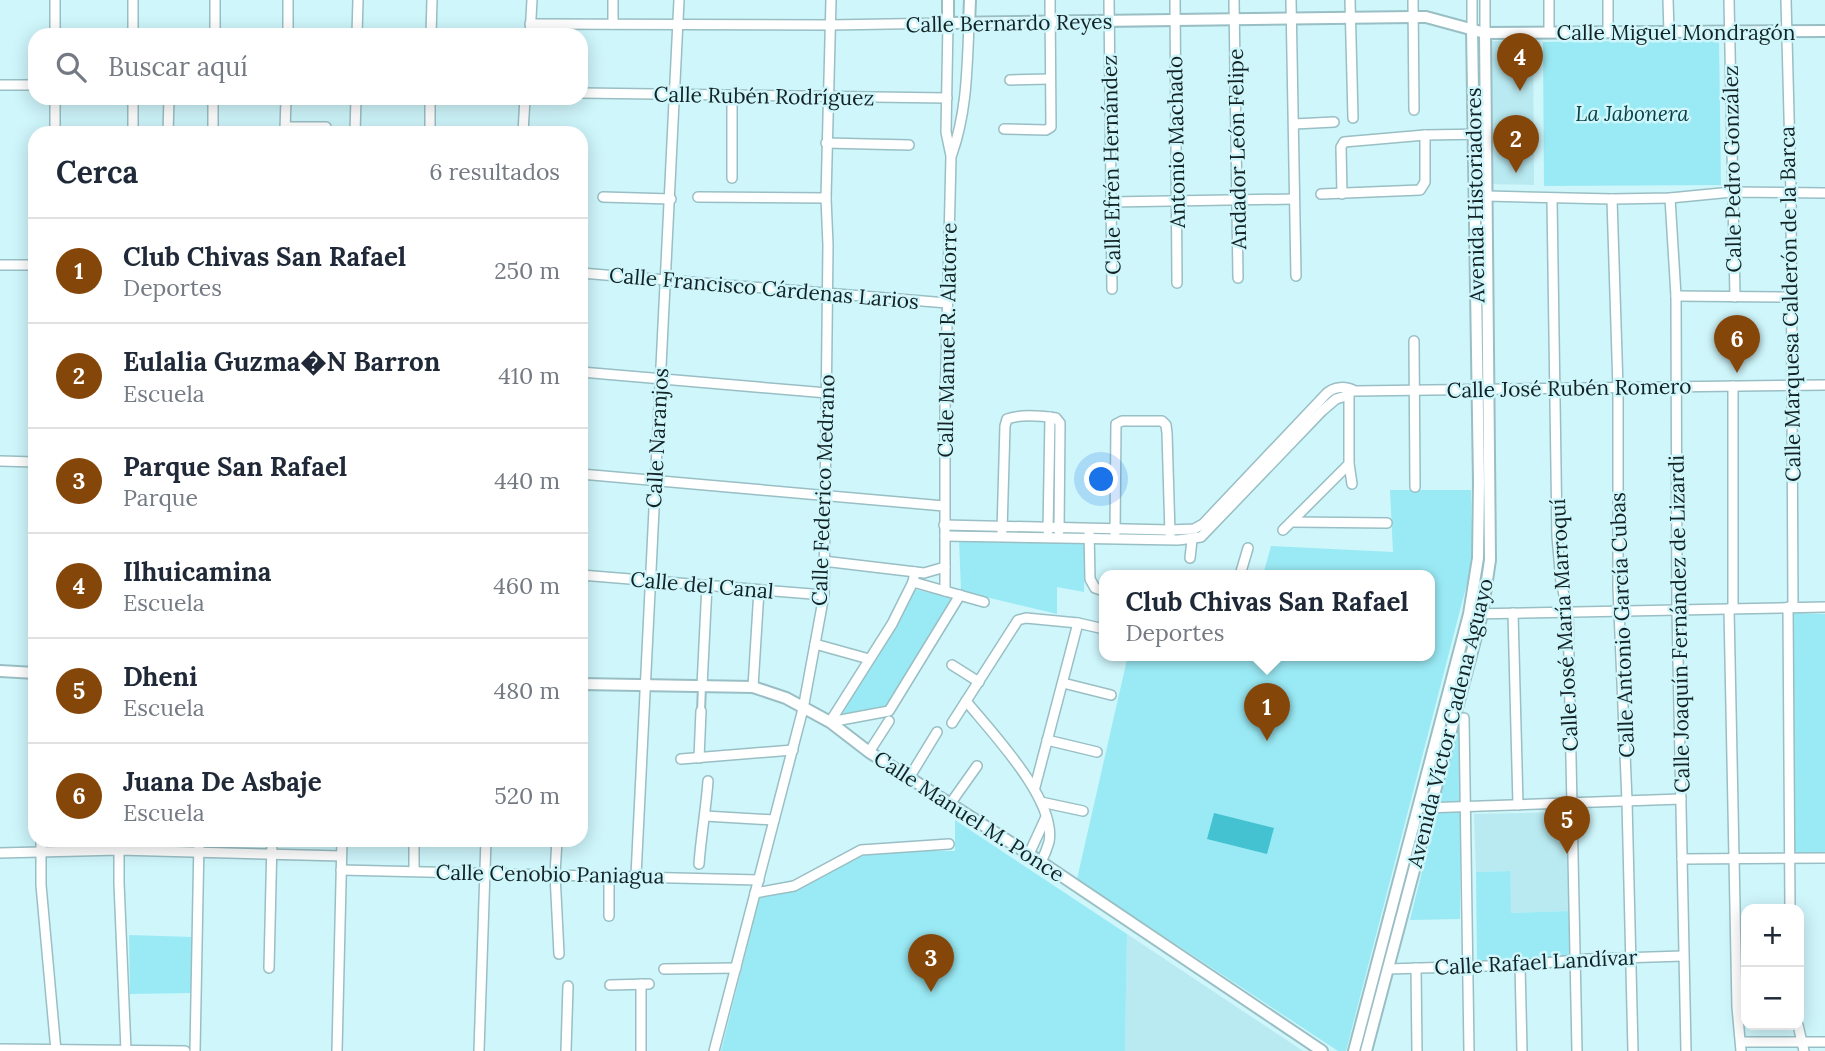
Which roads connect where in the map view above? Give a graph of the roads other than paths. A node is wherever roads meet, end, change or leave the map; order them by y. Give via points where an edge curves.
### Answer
1 (55, 0) edge
2 (133, 0) edge
3 (215, 0) edge
4 (288, 0) edge
5 (358, 0) edge
6 (432, 0) edge
7 (532, 0) edge
8 (613, 0) edge
9 (679, 0) edge
10 (831, 0) edge
11 (948, 0) edge
12 (970, 0) edge
13 (1050, 0) edge
14 (1109, 0) edge
15 (1175, 0) edge
16 (1234, 0) edge
17 (1292, 0) edge
18 (1350, 0) edge
19 (1413, 0) edge
20 (1472, 0) edge
21 (1485, 0) edge
22 (1549, 0) edge
23 (1608, 0) edge
24 (1668, 0) edge
25 (1729, 0) edge
26 (1786, 0) edge
27 (1414, 17) junction
28 (1351, 18) junction
29 (1292, 19) junction
30 (1175, 20) junction
31 (1234, 20) junction
32 (1051, 22) junction
33 (1109, 22) junction
34 (948, 23) junction
35 (530, 24) junction
36 (613, 24) junction
37 (678, 24) junction
38 (969, 24) junction
39 (830, 25) junction
40 (55, 28) edge
41 (133, 28) edge
42 (215, 28) edge
43 (288, 28) edge
44 (357, 28) edge
45 (431, 28) edge
46 (530, 28) edge
47 (1472, 28) junction
48 (1825, 31) edge
49 (1549, 32) junction
50 (1608, 32) junction
51 (1669, 32) junction
52 (1729, 32) junction
53 (1786, 32) junction
54 (1485, 33) junction
55 (1050, 79) junction
56 (1010, 80) dead end
57 (0, 85) edge
58 (28, 85) edge
59 (588, 93) edge
60 (676, 94) junction
61 (732, 96) junction
62 (827, 97) junction
63 (947, 98) junction
64 (55, 105) edge
65 (133, 105) edge
66 (169, 105) edge
67 (213, 105) edge
68 (286, 105) edge
69 (356, 105) edge
70 (430, 105) edge
71 (525, 105) edge
72 (1415, 110) dead end
73 (1353, 118) dead end
74 (1334, 122) dead end
75 (1294, 124) junction
76 (55, 126) edge
77 (133, 126) edge
78 (168, 126) edge
79 (213, 126) edge
80 (286, 126) edge
81 (355, 126) edge
82 (430, 126) edge
83 (523, 126) edge
84 (1004, 129) dead end
85 (1480, 134) junction
86 (1425, 135) junction
87 (827, 143) junction
88 (909, 145) dead end
89 (951, 156) junction
90 (733, 178) dead end
91 (1732, 192) junction
92 (1791, 192) junction
93 (1825, 193) edge
94 (1321, 194) dead end
95 (1342, 194) junction
96 (1487, 195) junction
97 (603, 197) dead end
98 (698, 197) dead end
99 (826, 198) junction
100 (1670, 198) junction
101 (671, 199) junction
102 (1294, 199) junction
103 (1552, 199) junction
104 (1612, 199) junction
105 (1238, 200) junction
106 (1178, 201) junction
107 (1111, 202) junction
108 (0, 265) edge
109 (28, 265) edge
110 (588, 274) edge
111 (1296, 276) dead end
112 (1238, 278) dead end
113 (667, 281) junction
114 (1177, 283) dead end
115 (1112, 289) dead end
116 (827, 294) junction
117 (1676, 296) junction
118 (1735, 297) junction
119 (1790, 297) junction
120 (947, 303) junction
121 (1414, 341) dead end
122 (588, 373) edge
123 (661, 379) junction
124 (1791, 385) junction
125 (1825, 385) edge
126 (1733, 386) junction
127 (1676, 387) junction
128 (1555, 388) junction
129 (1618, 388) junction
130 (1484, 389) junction
131 (1414, 390) junction
132 (1351, 391) junction
133 (827, 393) junction
134 (1319, 408) junction
135 (0, 461) edge
136 (28, 462) edge
137 (1349, 464) junction
138 (588, 475) edge
139 (654, 480) junction
140 (1352, 484) dead end
141 (1415, 487) dead end
142 (824, 494) junction
143 (944, 506) junction
144 (1293, 522) junction
145 (1387, 523) dead end
146 (944, 525) junction
147 (1002, 525) junction
148 (1283, 530) dead end
149 (1054, 531) junction
150 (1089, 532) junction
151 (1115, 533) junction
152 (1170, 535) junction
153 (945, 536) junction
154 (1002, 536) junction
155 (1192, 540) junction
156 (1248, 548) dead end
157 (1190, 558) dead end
158 (823, 561) junction
159 (945, 567) junction
160 (1241, 570) edge
161 (588, 576) edge
162 (914, 577) junction
163 (650, 580) junction
164 (707, 585) junction
165 (1099, 589) edge
166 (759, 590) junction
167 (945, 591) junction
168 (824, 596) junction
169 (960, 596) junction
170 (984, 602) dead end
171 (1790, 607) junction
172 (1825, 607) edge
173 (1731, 609) junction
174 (1620, 610) junction
175 (1678, 610) junction
176 (1568, 612) junction
177 (1513, 613) junction
178 (1469, 614) junction
179 (1482, 614) junction
180 (1078, 623) junction
181 (1099, 628) edge
182 (815, 644) junction
183 (869, 659) junction
184 (952, 665) dead end
185 (0, 671) edge
186 (28, 673) edge
187 (979, 682) junction
188 (1063, 683) junction
189 (588, 684) edge
190 (645, 685) junction
191 (702, 686) junction
192 (753, 687) junction
193 (1111, 695) dead end
194 (966, 701) junction
195 (803, 709) junction
196 (701, 711) joint
197 (1464, 718) dead end
198 (889, 721) dead end
199 (830, 722) junction
200 (951, 723) dead end
201 (937, 732) dead end
202 (1047, 740) junction
203 (793, 750) junction
204 (869, 752) junction
205 (1097, 752) dead end
206 (699, 758) junction
207 (681, 759) dead end
208 (977, 766) dead end
209 (909, 778) junction
210 (708, 781) dead end
211 (1035, 787) junction
212 (1681, 799) junction
213 (1628, 801) junction
214 (1041, 802) junction
215 (1573, 803) junction
216 (950, 804) junction
217 (1518, 805) junction
218 (1466, 807) junction
219 (1418, 808) junction
220 (1430, 808) junction
221 (1083, 811) dead end
222 (705, 816) junction
223 (1046, 817) junction
224 (774, 820) junction
225 (949, 844) dead end
226 (41, 847) edge
227 (97, 847) edge
228 (119, 847) edge
229 (142, 847) edge
230 (198, 847) edge
231 (272, 847) edge
232 (342, 847) edge
233 (414, 847) edge
234 (486, 847) edge
235 (557, 847) edge
236 (41, 852) junction
237 (198, 852) junction
238 (0, 853) edge
239 (272, 854) junction
240 (1029, 854) junction
241 (341, 856) junction
242 (1825, 858) edge
243 (1682, 859) junction
244 (1790, 859) junction
245 (1733, 860) junction
246 (1041, 862) junction
247 (699, 864) dead end
248 (341, 870) junction
249 (414, 871) junction
250 (485, 873) junction
251 (555, 874) junction
252 (609, 876) junction
253 (636, 876) junction
254 (759, 880) junction
255 (755, 893) junction
256 (1790, 904) edge
257 (609, 916) dead end
258 (558, 954) dead end
259 (1684, 956) junction
260 (1631, 957) junction
261 (1575, 961) junction
262 (1520, 965) junction
263 (1468, 967) junction
264 (269, 968) dead end
265 (736, 968) junction
266 (1416, 968) junction
267 (664, 969) dead end
268 (1388, 969) junction
269 (610, 985) dead end
270 (568, 986) dead end
271 (1825, 1042) edge
272 (1741, 1047) edge
273 (1803, 1047) edge
274 (0, 1049) edge
275 (56, 1050) edge
276 (126, 1051) edge
277 (185, 1051) edge
278 (195, 1051) edge
279 (337, 1051) edge
280 (479, 1051) edge
281 (566, 1051) edge
282 (641, 1051) edge
283 (714, 1051) edge
284 (1322, 1051) edge
285 (1354, 1051) edge
286 (1366, 1051) edge
287 (1417, 1051) edge
288 (1469, 1051) edge
289 (1522, 1051) edge
290 (1577, 1051) edge
291 (1633, 1051) edge
292 (1686, 1051) edge

1 - 40 street
2 - 41 street
3 - 42 street
4 - 43 street
5 - 44 street
6 - 45 street
7 - 35 street
8 - 36 street
9 - 37 street, Calle Naranjos
10 - 39 street, Calle Federico Medrano
11 - 34 street, Calle Manuel R. Alatorre
12 - 38 street, Calle Manuel R. Alatorre
13 - 32 street
14 - 33 street, Calle Efrén Hernández
15 - 30 street, Antonio Machado
16 - 31 street, Andador León Felipe
17 - 29 street
18 - 28 street
19 - 27 street
20 - 47 street, Avenida Historiadores
21 - 54 street, Avenida Historiadores
22 - 49 street
23 - 50 street
24 - 51 street
25 - 52 street, Calle Pedro González
26 - 53 street, Calle Marquesa Calderón de la Barca
27 - 28 street, Calle Bernardo Reyes
27 - 47 street, Calle Bernardo Reyes
27 - 72 street
28 - 29 street, Calle Bernardo Reyes
28 - 73 street
29 - 31 street, Calle Bernardo Reyes
29 - 75 street
30 - 31 street, Calle Bernardo Reyes
30 - 33 street, Calle Bernardo Reyes
30 - 106 street, Antonio Machado
31 - 105 street, Andador León Felipe
32 - 33 street, Calle Bernardo Reyes
32 - 38 street, Calle Bernardo Reyes
32 - 55 street
33 - 107 street, Calle Efrén Hernández
34 - 38 street, Calle Bernardo Reyes
34 - 39 street, Calle Bernardo Reyes
34 - 63 street, Calle Manuel R. Alatorre
35 - 36 street, Calle Bernardo Reyes
35 - 46 street
36 - 37 street, Calle Bernardo Reyes
37 - 39 street, Calle Bernardo Reyes
37 - 60 street, Calle Naranjos
38 - 89 street, Calle Manuel R. Alatorre via 966,99
39 - 62 street, Calle Federico Medrano
47 - 54 street, Calle Bernardo Reyes
47 - 85 street, Avenida Historiadores
48 - 53 street, Calle Miguel Mondragón
49 - 50 street, Calle Miguel Mondragón
49 - 54 street, Calle Miguel Mondragón
50 - 51 street, Calle Miguel Mondragón
51 - 52 street, Calle Miguel Mondragón
52 - 53 street, Calle Miguel Mondragón
52 - 91 street, Calle Pedro González
53 - 92 street, Calle Marquesa Calderón de la Barca
54 - 85 street, Avenida Historiadores
55 - 56 street
55 - 84 street via 1050,129
57 - 58 street
59 - 60 street, Calle Rubén Rodríguez
60 - 61 street, Calle Rubén Rodríguez
60 - 101 street, Calle Naranjos
61 - 62 street, Calle Rubén Rodríguez
61 - 90 street
62 - 63 street, Calle Rubén Rodríguez
62 - 87 street, Calle Federico Medrano
63 - 89 street, Calle Manuel R. Alatorre
64 - 76 street
65 - 77 street
66 - 78 street
67 - 79 street
68 - 80 street
69 - 81 street
70 - 82 street
71 - 83 street
74 - 75 street
75 - 102 street
85 - 86 street
85 - 96 street, Avenida Historiadores
85 - 130 street, Avenida Historiadores
86 - 95 street via 1344,142
86 - 95 street via 1423,188
87 - 88 street
87 - 99 street, Calle Federico Medrano
89 - 120 street, Calle Manuel R. Alatorre
91 - 92 street
91 - 100 street
91 - 118 street, Calle Pedro González
92 - 93 street
92 - 119 street, Calle Marquesa Calderón de la Barca
94 - 95 street
96 - 103 street
96 - 130 street, Avenida Historiadores
97 - 101 street
98 - 99 street
99 - 116 street, Calle Federico Medrano
100 - 104 street
100 - 117 street, Calle Joaquín Fernández de Lizardi
101 - 113 street, Calle Naranjos
102 - 105 street
102 - 111 street
103 - 104 street
103 - 128 street, Calle José María Marroquí
104 - 129 street, Calle Antonio García Cubas
105 - 106 street
105 - 112 street, Andador León Felipe
106 - 107 street
106 - 114 street, Antonio Machado
107 - 115 street, Calle Efrén Hernández
108 - 109 street
110 - 113 street, Calle Francisco Cárdenas Larios
113 - 116 street, Calle Francisco Cárdenas Larios
113 - 123 street, Calle Naranjos
116 - 120 street, Calle Francisco Cárdenas Larios
116 - 133 street, Calle Federico Medrano
117 - 118 street
117 - 127 street, Calle Joaquín Fernández de Lizardi
118 - 119 street
119 - 124 street, Calle Marquesa Calderón de la Barca
120 - 143 street, Calle Manuel R. Alatorre
121 - 131 street
122 - 123 street
123 - 133 street
123 - 139 street, Calle Naranjos
124 - 125 street, Calle José Rubén Romero
124 - 126 street, Calle José Rubén Romero
124 - 171 street, Calle Marquesa Calderón de la Barca
126 - 127 street, Calle José Rubén Romero
126 - 173 street
127 - 129 street, Calle José Rubén Romero
127 - 175 street, Calle Joaquín Fernández de Lizardi
128 - 129 street, Calle José Rubén Romero
128 - 130 street, Calle José Rubén Romero
128 - 176 street, Calle José María Marroquí via 1557,536
129 - 174 street, Calle Antonio García Cubas
130 - 131 street, Calle José Rubén Romero
130 - 178 street, Avenida Víctor Cadena Aguayo via 1478,558
130 - 179 street, Avenida Víctor Cadena Aguayo via 1490,560
131 - 132 street, Calle José Rubén Romero
131 - 141 street
132 - 134 street via 1332,389
132 - 137 street
133 - 142 street, Calle Federico Medrano
134 - 152 street via 1203,524
134 - 155 street via 1212,528
135 - 136 street
137 - 140 street
137 - 144 street
138 - 139 street
139 - 142 street
139 - 163 street, Calle Naranjos
142 - 143 street
142 - 158 street, Calle Federico Medrano
143 - 146 street, Calle Manuel R. Alatorre
144 - 145 street
144 - 148 street
146 - 147 street
146 - 153 street, Calle Manuel R. Alatorre
147 - 149 street
147 - 149 street via 1005,422 1013,417 1050,417 1061,426
147 - 154 street
149 - 150 street
149 - 154 street
150 - 151 street
150 - 165 street via 1090,583
151 - 152 street
151 - 152 street via 1116,424 1162,421 1167,433
152 - 155 street
153 - 154 street
153 - 159 street, Calle Manuel R. Alatorre
155 - 157 street
156 - 160 street
158 - 162 street
158 - 168 street, Calle Federico Medrano
159 - 162 street
159 - 167 street, Calle Manuel R. Alatorre
161 - 163 street, Calle del Canal
162 - 167 street
162 - 183 street
163 - 164 street, Calle del Canal
163 - 190 street, Calle Naranjos
164 - 166 street, Calle del Canal
164 - 191 street
166 - 168 street, Calle del Canal
166 - 192 street
167 - 169 street
168 - 182 street, Calle Federico Medrano
169 - 170 street
169 - 199 street via 889,711
171 - 172 street
171 - 173 street
171 - 244 street, Calle Marquesa Calderón de la Barca
173 - 175 street
173 - 245 street
174 - 175 street
174 - 176 street
174 - 213 street, Calle Antonio García Cubas
175 - 212 street, Calle Joaquín Fernández de Lizardi
176 - 177 street
176 - 215 street, Calle José María Marroquí
177 - 179 street
177 - 217 street
178 - 179 street
178 - 219 street, Avenida Víctor Cadena Aguayo
179 - 220 street, Avenida Víctor Cadena Aguayo
180 - 181 street
180 - 187 street via 1018,620
180 - 188 street
182 - 183 street
182 - 195 street, Calle Federico Medrano
183 - 199 street
184 - 187 street
185 - 186 street
187 - 194 street
188 - 193 street
188 - 202 street
189 - 190 street, Calle Manuel M. Ponce
190 - 191 street, Calle Manuel M. Ponce
190 - 253 street, Calle Naranjos
191 - 192 street, Calle Manuel M. Ponce
191 - 196 street
192 - 195 street, Calle Manuel M. Ponce
194 - 200 street
194 - 211 street
195 - 199 street, Calle Manuel M. Ponce
195 - 203 street, Calle Federico Medrano
196 - 206 street
197 - 218 street
198 - 204 street
199 - 204 street, Calle Manuel M. Ponce
201 - 209 street
202 - 205 street
202 - 211 street
203 - 206 street
203 - 224 street, Calle Federico Medrano
204 - 209 street, Calle Manuel M. Ponce
206 - 207 street
208 - 216 street
209 - 216 street, Calle Manuel M. Ponce
210 - 222 street
211 - 214 street
212 - 213 street
212 - 243 street, Calle Joaquín Fernández de Lizardi
213 - 215 street
213 - 260 street, Calle Antonio García Cubas
214 - 221 street
214 - 223 street
215 - 217 street
215 - 261 street, Calle José María Marroquí
216 - 240 street, Calle Manuel M. Ponce
217 - 218 street
218 - 220 street
218 - 263 street
219 - 220 street
219 - 285 street, Avenida Víctor Cadena Aguayo
220 - 268 street, Avenida Víctor Cadena Aguayo
222 - 224 street
222 - 247 street
223 - 240 street
223 - 246 street via 1049,841
224 - 254 street, Calle Federico Medrano
225 - 255 street via 861,850 801,883
226 - 236 street
227 - 236 street
228 - 276 street
229 - 237 street
230 - 237 street
231 - 239 street
232 - 241 street
233 - 249 street
234 - 250 street
235 - 251 street
236 - 238 street
236 - 275 street
237 - 239 street
237 - 278 street
239 - 241 street
239 - 264 street
240 - 246 street, Calle Manuel M. Ponce
241 - 248 street
242 - 244 street
243 - 245 street
243 - 259 street, Calle Joaquín Fernández de Lizardi
244 - 245 street
244 - 256 street, Calle Marquesa Calderón de la Barca
245 - 272 street
246 - 284 street, Calle Manuel M. Ponce
248 - 249 street, Calle Cenobio Paniagua
248 - 279 street
249 - 250 street, Calle Cenobio Paniagua
250 - 251 street, Calle Cenobio Paniagua
250 - 280 street
251 - 252 street, Calle Cenobio Paniagua
251 - 258 street
252 - 253 street, Calle Cenobio Paniagua
252 - 257 street
253 - 254 street, Calle Cenobio Paniagua
254 - 255 street, Calle Federico Medrano
255 - 265 street, Calle Federico Medrano
259 - 260 street, Calle Rafael Landívar
259 - 292 street, Calle Joaquín Fernández de Lizardi
260 - 261 street, Calle Rafael Landívar
260 - 291 street, Calle Antonio García Cubas
261 - 262 street, Calle Rafael Landívar
261 - 290 street, Calle José María Marroquí
262 - 263 street, Calle Rafael Landívar
262 - 289 street
263 - 266 street, Calle Rafael Landívar
263 - 288 street
265 - 267 street
265 - 283 street, Calle Federico Medrano
266 - 268 street, Calle Rafael Landívar
266 - 287 street
268 - 286 street, Avenida Víctor Cadena Aguayo
269 - 282 street via 645,984
270 - 281 street
271 - 273 street
272 - 273 street
274 - 275 street
275 - 276 street
276 - 277 street

